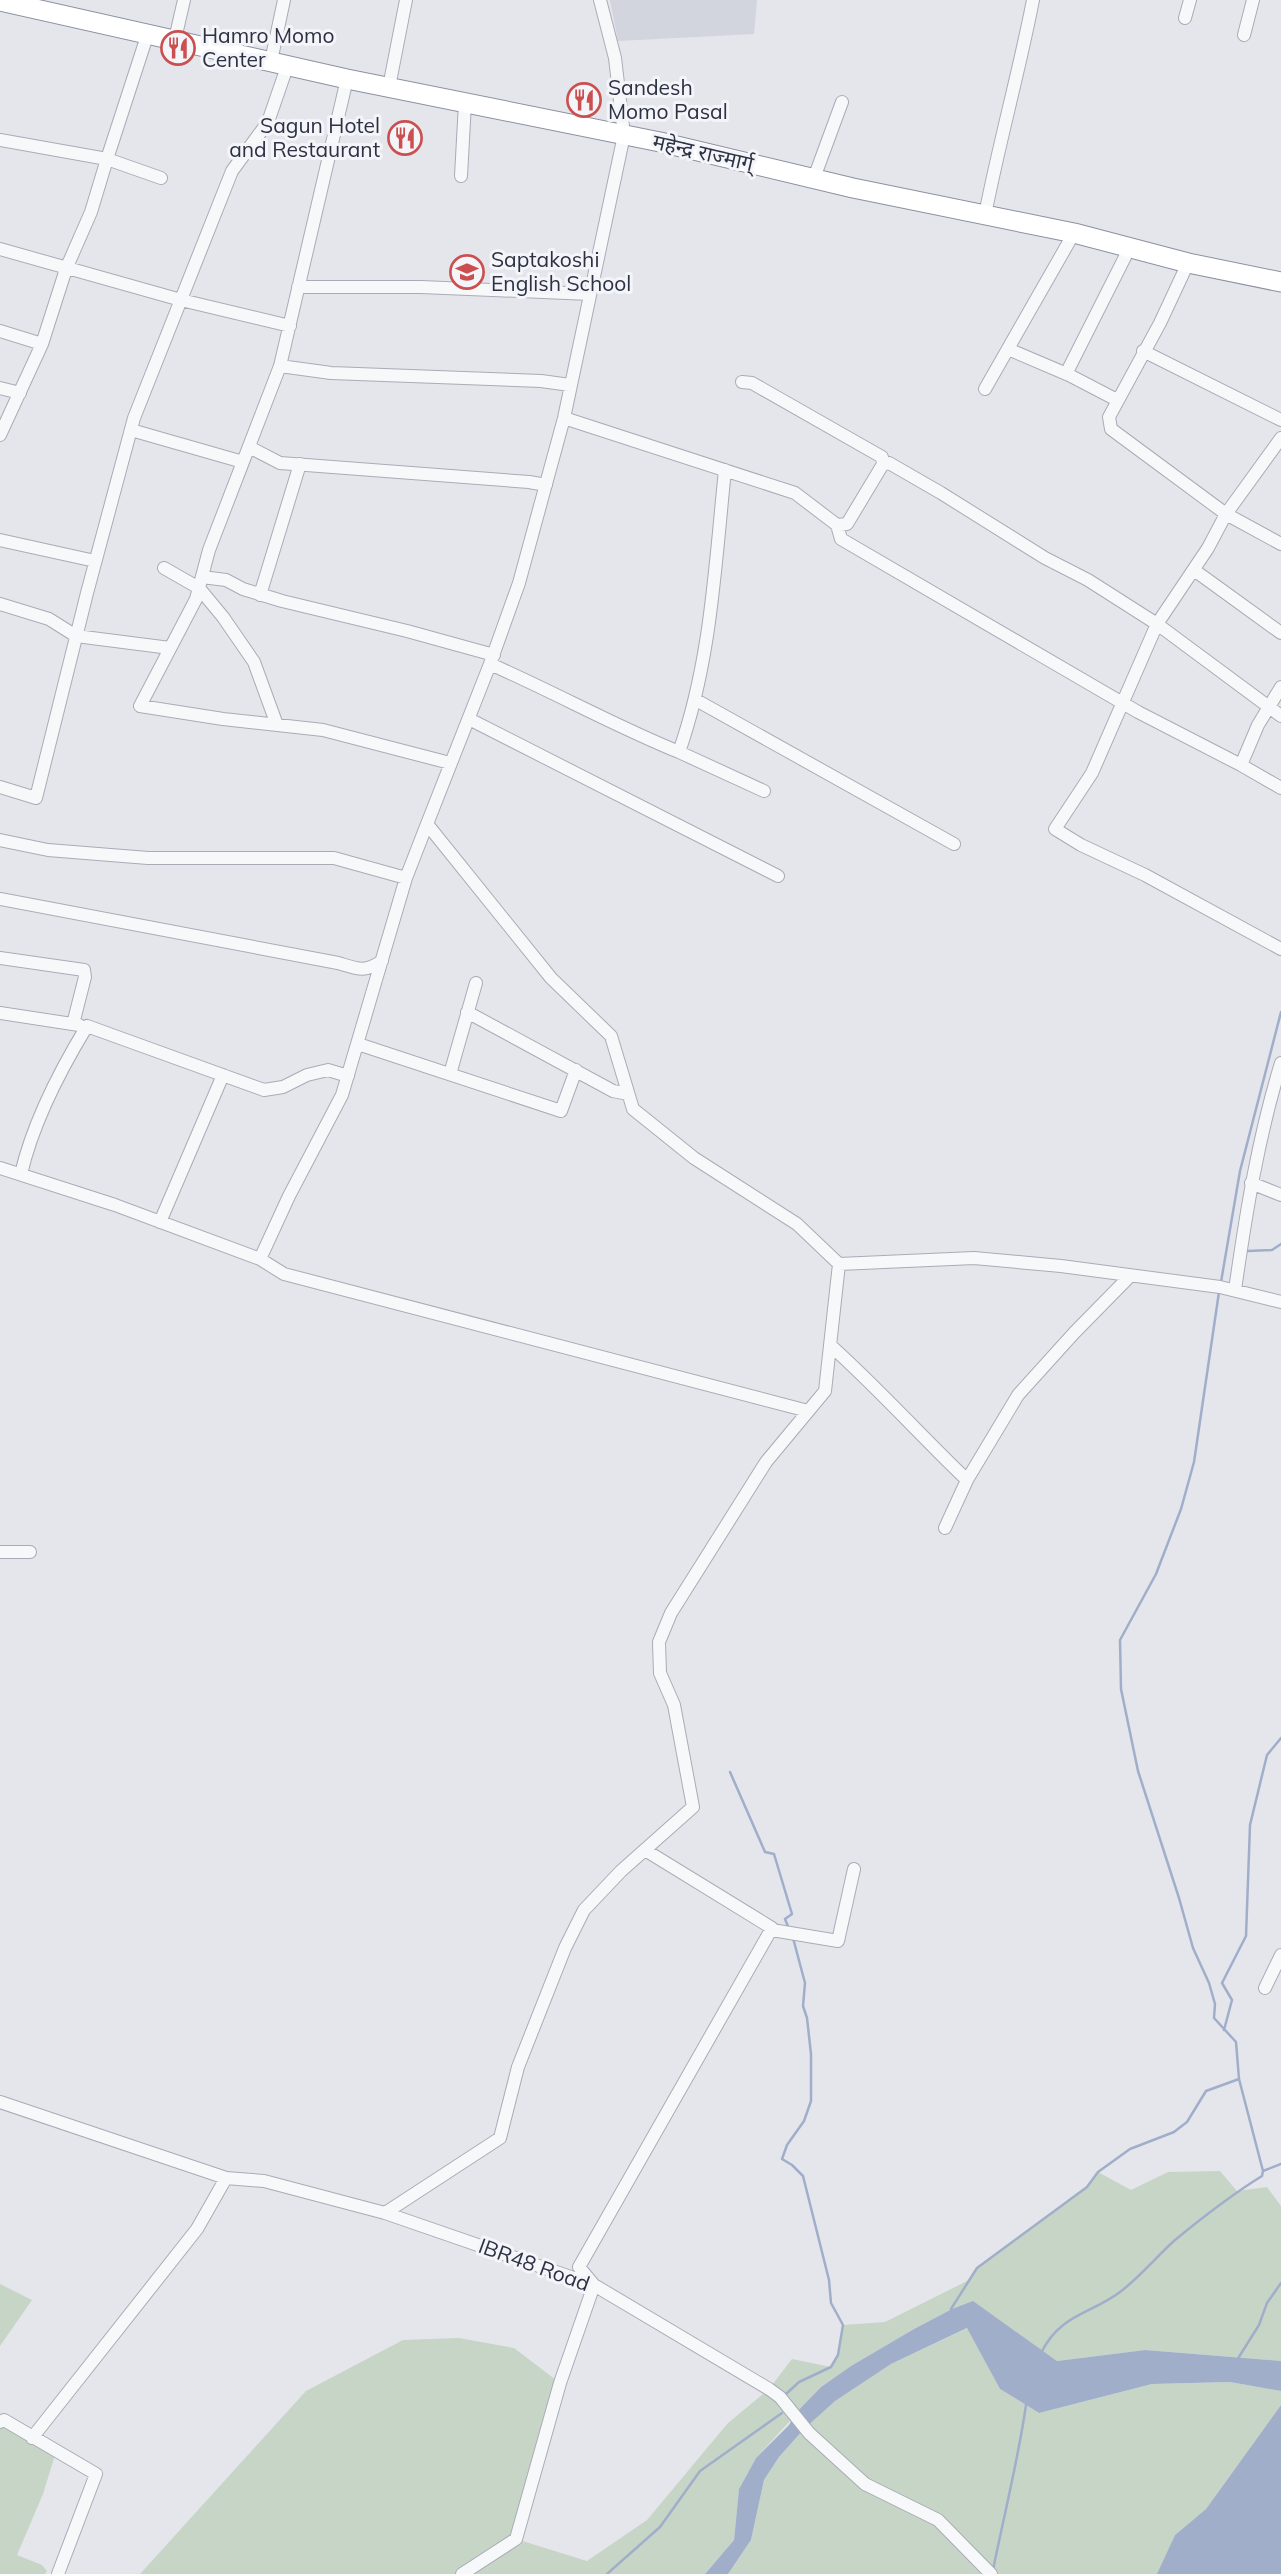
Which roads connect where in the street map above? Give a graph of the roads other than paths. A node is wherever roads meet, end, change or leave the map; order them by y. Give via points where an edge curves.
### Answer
1 (184, 0) edge
2 (284, 0) edge
3 (600, 0) edge
4 (1033, 0) edge
5 (1190, 0) edge
6 (1253, 0) edge
7 (0, 1) edge
8 (403, 1) edge
9 (22, 3) edge
10 (1185, 18) dead end
11 (148, 33) junction
12 (1244, 35) dead end
13 (175, 39) junction
14 (279, 63) junction
15 (347, 79) junction
16 (389, 87) junction
17 (842, 102) dead end
18 (464, 103) junction
19 (624, 135) junction
20 (0, 140) edge
21 (107, 159) junction
22 (461, 176) dead end
23 (161, 178) dead end
24 (814, 178) junction
25 (985, 215) junction
26 (1074, 233) junction
27 (1130, 247) junction
28 (0, 249) edge
29 (1188, 263) junction
30 (66, 269) junction
31 (1281, 282) edge
32 (298, 287) junction
33 (590, 294) junction
34 (181, 300) junction
35 (290, 326) junction
36 (0, 331) edge
37 (42, 344) junction
38 (1008, 349) junction
39 (1143, 351) junction
40 (280, 366) junction
41 (1066, 374) junction
42 (742, 382) dead end
43 (570, 385) junction
44 (0, 388) edge
45 (985, 389) dead end
46 (20, 393) junction
47 (1118, 400) junction
48 (564, 418) junction
49 (1281, 420) edge
50 (131, 430) junction
51 (0, 435) edge
52 (1281, 438) edge
53 (249, 447) junction
54 (243, 462) junction
55 (300, 464) junction
56 (883, 464) junction
57 (725, 470) junction
58 (546, 485) junction
59 (1226, 514) junction
60 (837, 526) junction
61 (0, 540) edge
62 (1281, 544) edge
63 (95, 561) junction
64 (164, 568) dead end
65 (1194, 570) junction
66 (201, 582) junction
67 (260, 594) junction
68 (0, 604) edge
69 (1157, 624) junction
70 (1281, 634) edge
71 (76, 636) junction
72 (170, 648) junction
73 (492, 659) junction
74 (1281, 687) edge
75 (696, 700) junction
76 (1123, 703) junction
77 (1269, 708) junction
78 (1281, 716) edge
79 (469, 719) junction
80 (277, 725) junction
81 (679, 752) junction
82 (450, 763) junction
83 (1241, 765) junction
84 (0, 787) edge
85 (1281, 788) edge
86 (764, 791) dead end
87 (427, 824) junction
88 (0, 840) edge
89 (954, 844) dead end
90 (778, 876) dead end
91 (406, 878) junction
92 (0, 899) edge
93 (1281, 948) edge
94 (0, 958) edge
95 (382, 961) junction
96 (476, 983) dead end
97 (467, 1012) junction
98 (0, 1013) edge
99 (73, 1024) junction
100 (87, 1026) junction
101 (358, 1044) junction
102 (1281, 1063) edge
103 (576, 1070) junction
104 (450, 1074) junction
105 (223, 1075) junction
106 (348, 1076) junction
107 (628, 1094) junction
108 (0, 1168) edge
109 (21, 1174) junction
110 (1251, 1183) junction
111 (1281, 1195) edge
112 (160, 1222) junction
113 (260, 1259) junction
114 (839, 1264) junction
115 (1130, 1276) junction
116 (1235, 1290) junction
117 (1281, 1302) edge
118 (830, 1345) junction
119 (808, 1411) junction
120 (967, 1480) junction
121 (945, 1528) dead end
122 (0, 1552) edge
123 (30, 1552) dead end
124 (645, 1850) junction
125 (854, 1869) dead end
126 (772, 1930) junction
127 (1281, 1955) edge
128 (1265, 1987) dead end
129 (0, 2102) edge
130 (226, 2178) junction
131 (385, 2213) junction
132 (594, 2285) junction
133 (0, 2421) edge
134 (32, 2438) junction
135 (58, 2574) edge
136 (462, 2574) edge
137 (991, 2574) edge

1 - 13 street
2 - 14 street
3 - 19 street via 615,58
4 - 25 street
5 - 10 street
6 - 12 street
7 - 9 highway, महेन्द्र राज्मार्ग्
8 - 16 street
9 - 11 highway, महेन्द्र राज्मार्ग्
11 - 13 highway, महेन्द्र राज्मार्ग्
11 - 21 street
13 - 14 highway, महेन्द्र राज्मार्ग्
14 - 15 highway, महेन्द्र राज्मार्ग्
14 - 34 street via 268,122 232,171
15 - 16 highway, महेन्द्र राज्मार्ग्
15 - 32 street
16 - 18 highway, महेन्द्र राज्मार्ग्
17 - 24 street
18 - 19 highway, महेन्द्र राज्मार्ग्
18 - 22 street
19 - 24 highway, महेन्द्र राज्मार्ग्
19 - 33 street
20 - 21 street
21 - 23 street
21 - 30 street via 91,212
24 - 25 highway, महेन्द्र राज्मार्ग्
25 - 26 highway, महेन्द्र राज्मार्ग्
26 - 27 highway, महेन्द्र राज्मार्ग्
26 - 38 street
27 - 29 highway, महेन्द्र राज्मार्ग्
27 - 41 street
28 - 30 street
29 - 31 highway, महेन्द्र राज्मार्ग्
29 - 39 street
30 - 34 street
30 - 37 street
32 - 33 street
32 - 35 street
33 - 43 street
34 - 35 street
34 - 50 street
35 - 40 street
36 - 37 street
37 - 46 street
38 - 41 street
38 - 45 street
39 - 47 street
39 - 49 street
40 - 43 street via 331,373
40 - 53 street
41 - 47 street
42 - 56 street via 752,383 882,457
43 - 48 street
44 - 46 street
46 - 51 street
47 - 59 street via 1109,417 1111,429
48 - 57 street
48 - 58 street
50 - 54 street
50 - 63 street
52 - 59 street
53 - 54 street
53 - 55 street via 280,463
54 - 66 street
55 - 58 street
55 - 67 street
56 - 60 street via 847,524
56 - 69 street via 889,463 941,493
57 - 60 street via 795,493
57 - 75 street via 716,572
58 - 73 street
59 - 62 street
59 - 65 street
60 - 76 street via 841,539
61 - 63 street
63 - 71 street
64 - 66 street
65 - 69 street
65 - 70 street
66 - 67 street via 226,580
66 - 72 street
66 - 80 street via 254,662
67 - 73 street via 407,631
68 - 71 street via 48,620
69 - 76 street
69 - 77 street
71 - 72 street
71 - 84 street via 37,798
72 - 80 street via 140,706
73 - 79 street
73 - 81 street via 596,716
74 - 77 street
75 - 81 street
75 - 89 street
76 - 83 street
76 - 93 street via 1092,773 1055,829
77 - 78 street
77 - 83 street
79 - 82 street
79 - 90 street
80 - 82 street via 323,730
81 - 86 street
82 - 87 street
83 - 85 street
87 - 91 street
87 - 107 street via 551,978 611,1036
88 - 91 street via 48,850 148,858 334,858
91 - 95 street
92 - 95 street via 359,970
94 - 99 street via 84,970
95 - 101 street
96 - 97 street
97 - 103 street
97 - 104 street
98 - 99 street
99 - 100 street
100 - 105 street
100 - 109 street via 41,1116
101 - 104 street
101 - 106 street
102 - 110 street
103 - 104 street via 561,1111
103 - 107 street via 613,1091
105 - 106 street via 264,1090 328,1070
105 - 112 street
106 - 113 street
107 - 114 street via 633,1109 694,1158 797,1224
108 - 109 street
109 - 112 street
110 - 111 street
110 - 116 street
112 - 113 street
113 - 119 street via 304,1279
114 - 115 street via 974,1258
114 - 118 street
115 - 116 street
115 - 120 street via 1018,1395
116 - 117 street
118 - 119 street via 825,1391
118 - 120 street
119 - 124 street via 766,1462 671,1613 659,1642 660,1672 674,1705 693,1807
120 - 121 street
122 - 123 street
124 - 126 street
124 - 131 street via 584,1910 518,2067 500,2138
125 - 126 street via 838,1941
126 - 132 street via 579,2267
127 - 128 street
129 - 130 street, IBR48 Road
130 - 131 street, IBR48 Road via 264,2181
130 - 134 street via 197,2229
131 - 132 street, IBR48 Road
132 - 136 street via 560,2383 516,2539
132 - 137 street, IBR48 Road via 769,2389 865,2484 938,2520
133 - 134 street
134 - 135 street via 96,2474

